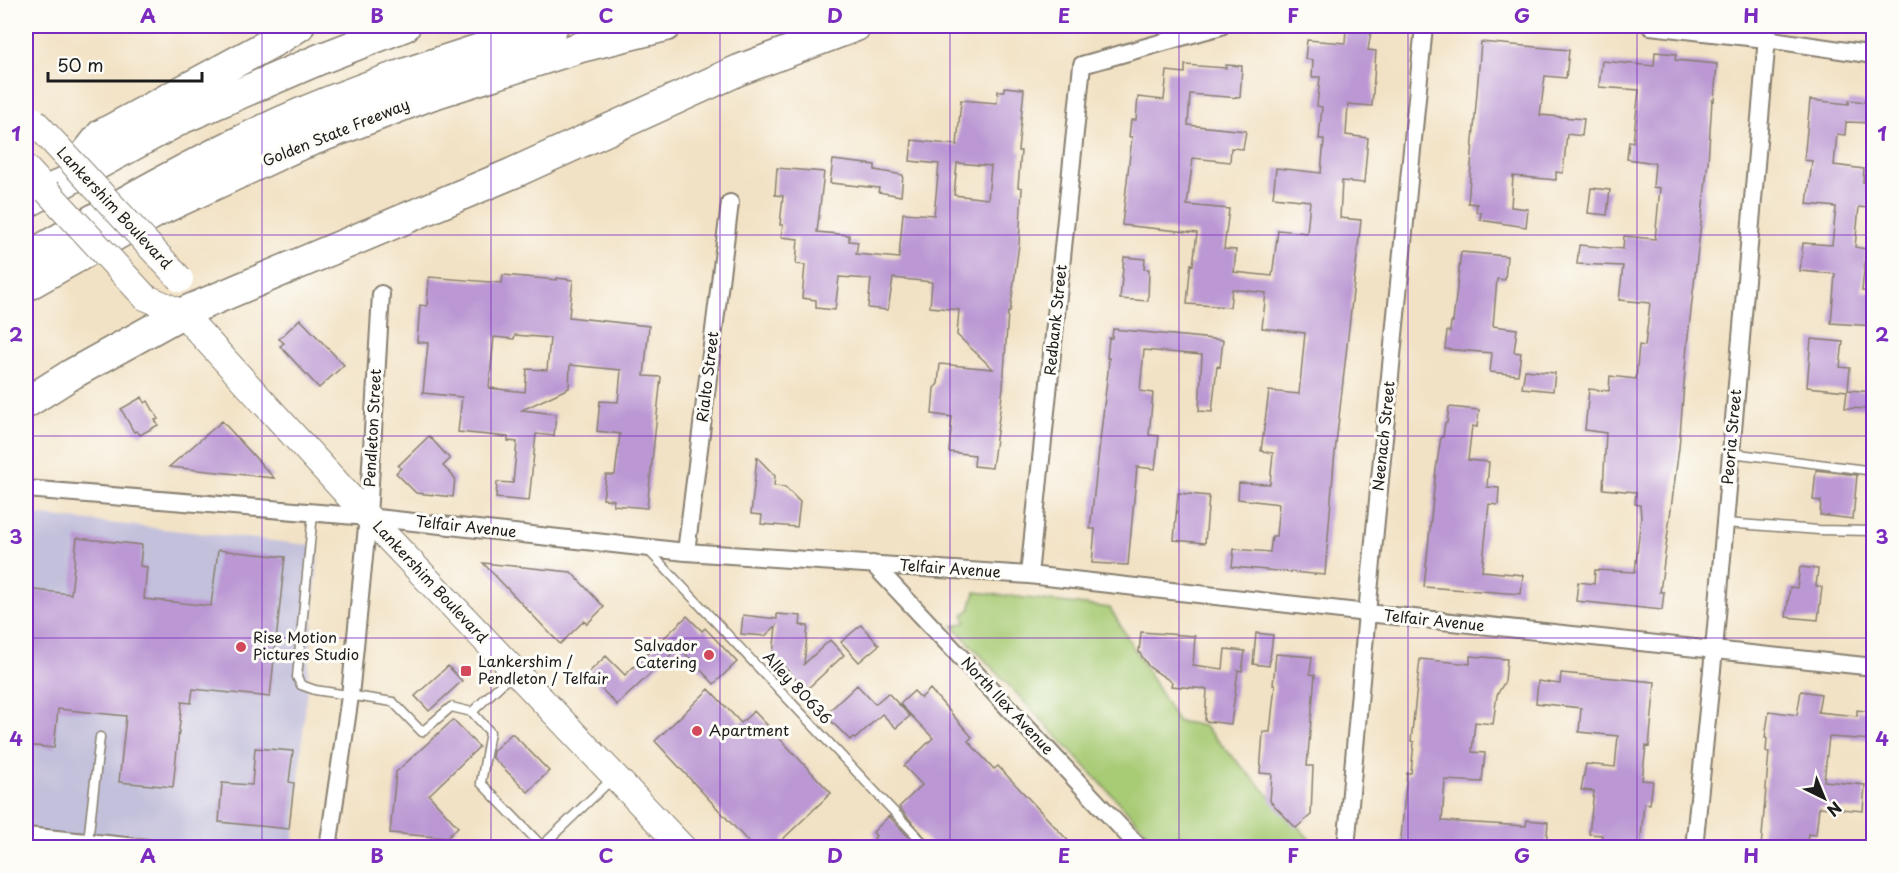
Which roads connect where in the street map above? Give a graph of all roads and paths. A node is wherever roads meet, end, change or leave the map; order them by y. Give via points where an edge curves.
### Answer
1 (299, 26) edge
2 (405, 26) edge
3 (508, 26) edge
4 (553, 26) edge
5 (666, 26) edge
6 (856, 26) edge
7 (1221, 26) edge
8 (1424, 26) edge
9 (1650, 26) edge
10 (1767, 32) edge
11 (1874, 55) edge
12 (29, 116) edge
13 (26, 168) edge
14 (65, 180) junction
15 (26, 203) edge
16 (730, 203) dead end
17 (26, 239) edge
18 (26, 258) edge
19 (26, 286) edge
20 (381, 294) dead end
21 (182, 313) junction
22 (26, 403) edge
23 (1731, 453) junction
24 (1874, 471) edge
25 (26, 489) edge
26 (1874, 509) edge
27 (313, 513) junction
28 (368, 517) junction
29 (1725, 523) junction
30 (646, 547) junction
31 (686, 552) junction
32 (873, 564) junction
33 (1029, 574) junction
34 (1367, 614) junction
35 (1714, 650) junction
36 (1874, 667) edge
37 (514, 671) junction
38 (350, 696) junction
39 (472, 712) junction
40 (100, 737) dead end
41 (615, 777) junction
42 (26, 836) edge
43 (88, 841) junction
44 (147, 848) edge
45 (328, 848) edge
46 (682, 848) edge
47 (928, 848) edge
48 (1140, 848) edge
49 (1346, 848) edge
50 (1694, 848) edge

1 - 14 highway via 101,135
2 - 14 highway via 183,118
3 - 17 highway via 399,60 241,121 136,174
4 - 18 highway via 386,80 283,121 156,184
5 - 19 highway, Golden State Freeway via 581,47 430,94 297,146 160,210
6 - 21 highway via 739,70 513,173
7 - 33 street, Redbank Street via 1082,65
8 - 34 street, Neenach Street
9 - 10 street
10 - 11 street
10 - 23 street, Peoria Street
12 - 21 main road, Lankershim Boulevard, bridge via 180,279
13 - 21 main road, Lankershim Boulevard, bridge via 145,297
14 - 15 highway
16 - 31 street, Rialto Street
20 - 28 street, Pendleton Street
21 - 22 highway
21 - 28 main road, Lankershim Boulevard
23 - 24 lane
23 - 29 street, Peoria Street
25 - 27 street, Telfair Avenue
26 - 29 lane via 1871,531
27 - 28 street, Telfair Avenue
27 - 38 lane via 297,677 301,685
28 - 30 street, Telfair Avenue
28 - 37 main road, Lankershim Boulevard
28 - 38 street, Pendleton Street
29 - 35 street, Peoria Street
30 - 31 street, Telfair Avenue
30 - 47 lane, Alley 80636
31 - 32 street, Telfair Avenue
32 - 33 street, Telfair Avenue
32 - 48 street, North Ilex Avenue
33 - 34 street, Telfair Avenue
34 - 35 street, Telfair Avenue
34 - 49 street, Neenach Street
35 - 36 street, Telfair Avenue
35 - 50 street, Peoria Street
37 - 39 lane
37 - 41 main road, Lankershim Boulevard
38 - 39 lane via 393,702 422,732 451,707
38 - 45 street, Pendleton Street
39 - 41 lane via 490,732 481,783 542,846
40 - 43 lane
41 - 46 main road, Lankershim Boulevard
42 - 43 street
43 - 44 street

